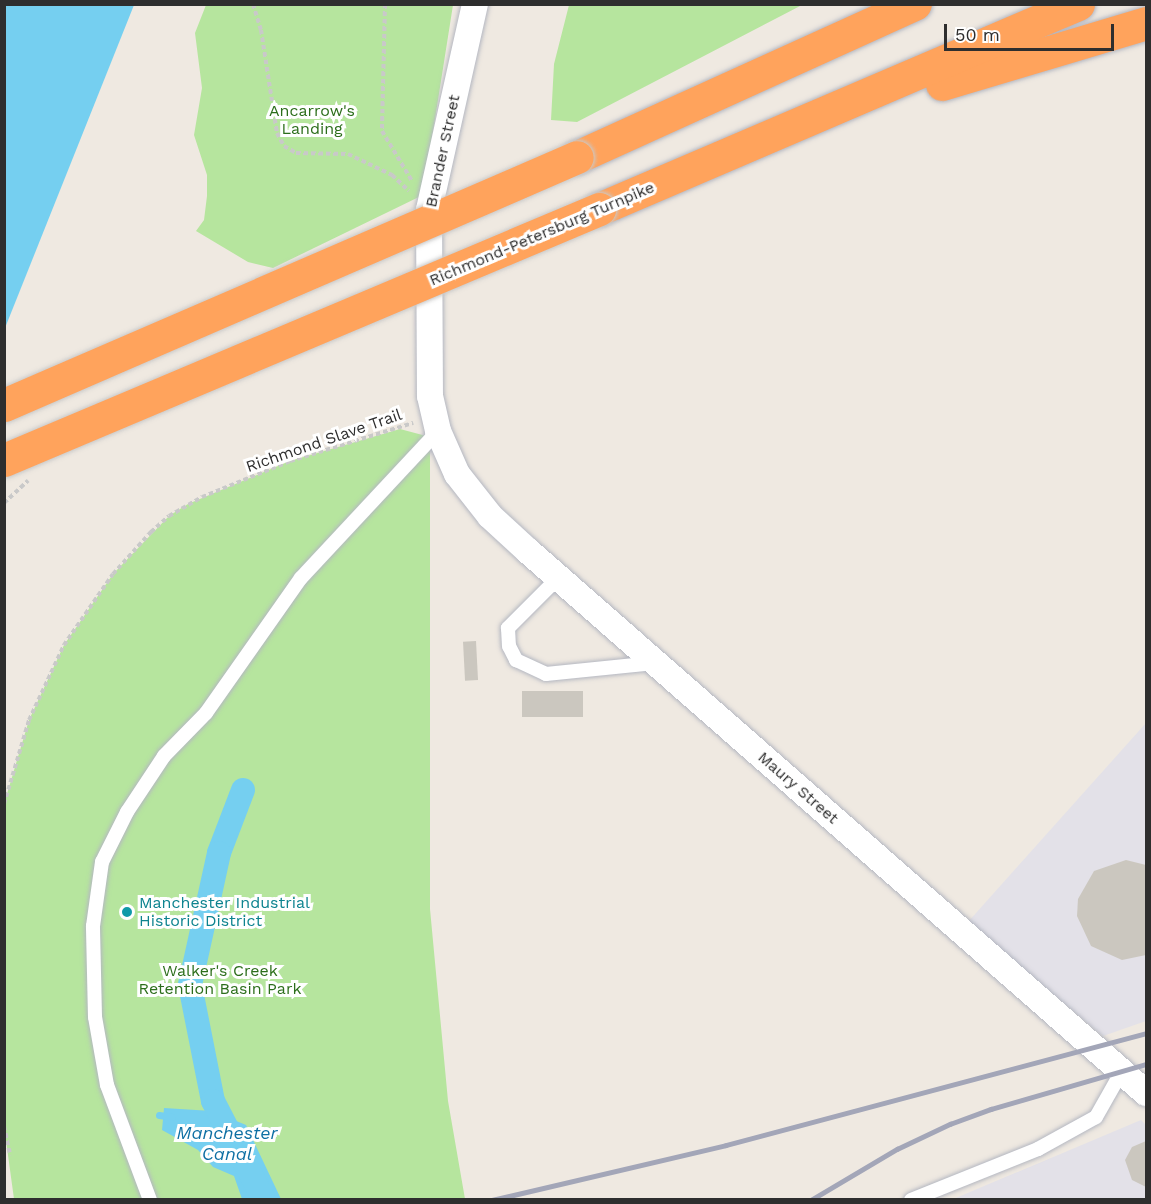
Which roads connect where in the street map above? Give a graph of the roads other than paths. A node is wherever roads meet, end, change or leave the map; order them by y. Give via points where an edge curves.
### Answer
1 (476, 4) edge
2 (915, 4) edge
3 (1078, 4) edge
4 (1146, 22) edge
5 (707, 164) junction
6 (4, 405) edge
7 (436, 422) junction
8 (4, 460) edge
9 (457, 474) joint
10 (558, 578) junction
11 (656, 663) junction
12 (1122, 1071) junction
13 (1146, 1093) edge
14 (150, 1200) edge
15 (911, 1200) edge

1 - 7 street, Brander Street via 429,210
2 - 6 highway, bridge via 576,157
3 - 5 highway, Richmond-Petersburg Turnpike
4 - 5 highway via 1024,57
5 - 8 highway, Richmond-Petersburg Turnpike, bridge
7 - 9 street, Brander Street
7 - 14 lane via 301,578 206,713 164,756 127,812 102,862 93,926 94,1017 106,1085
9 - 10 street, Maury Street via 490,516
10 - 11 street, Maury Street
10 - 11 lane via 508,628 509,646 516,660 546,674
11 - 12 street, Maury Street
12 - 13 street, Maury Street
12 - 15 lane via 1096,1117 1038,1149

